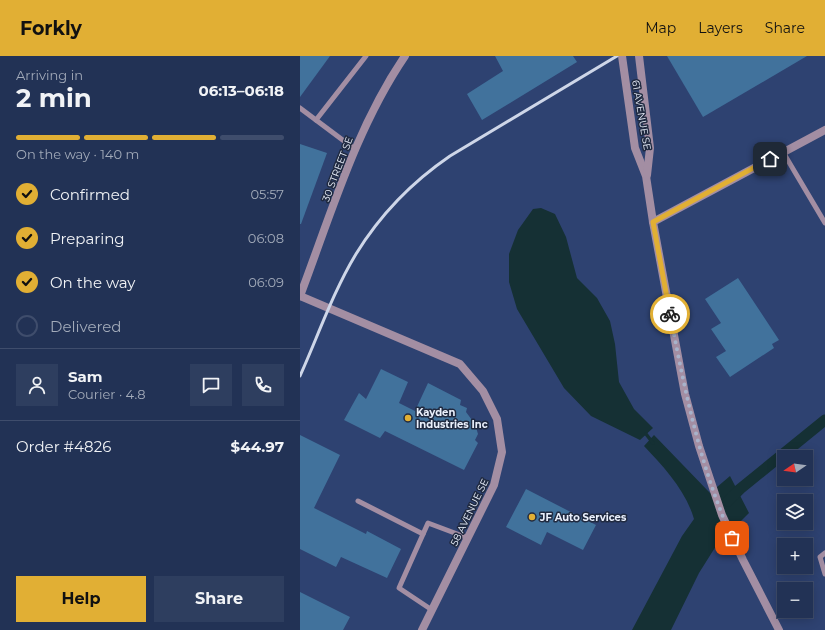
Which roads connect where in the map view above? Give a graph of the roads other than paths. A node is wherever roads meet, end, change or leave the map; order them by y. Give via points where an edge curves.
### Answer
1 (366, 56) edge
2 (405, 56) edge
3 (622, 56) edge
4 (639, 56) edge
5 (300, 108) edge
6 (316, 120) junction
7 (825, 130) edge
8 (356, 150) junction
9 (783, 152) junction
10 (646, 176) junction
11 (653, 222) junction
12 (825, 223) edge
13 (300, 296) edge
14 (358, 501) dead end
15 (423, 534) junction
16 (468, 538) junction
17 (825, 553) edge
18 (825, 574) edge
19 (432, 610) junction
20 (422, 630) edge
21 (779, 630) edge

1 - 6 lane
2 - 8 street, 30 STREET SE via 365,124
3 - 10 street, 61 AVENUE SE via 635,148
4 - 10 street, 61 AVENUE SE via 650,148
5 - 6 lane
6 - 8 lane
7 - 9 street
8 - 13 street, 30 STREET SE
9 - 11 street
9 - 12 lane
10 - 11 street, 61 AVENUE SE
11 - 21 street, 61 AVENUE SE via 686,394 710,480 722,515
13 - 16 street, 58 AVENUE SE via 460,364 483,390 497,419 502,452 494,485
14 - 15 lane
15 - 16 lane via 428,523
15 - 19 lane via 399,588
16 - 19 street, 58 AVENUE SE
17 - 18 lane via 820,557
19 - 20 street, 58 AVENUE SE

